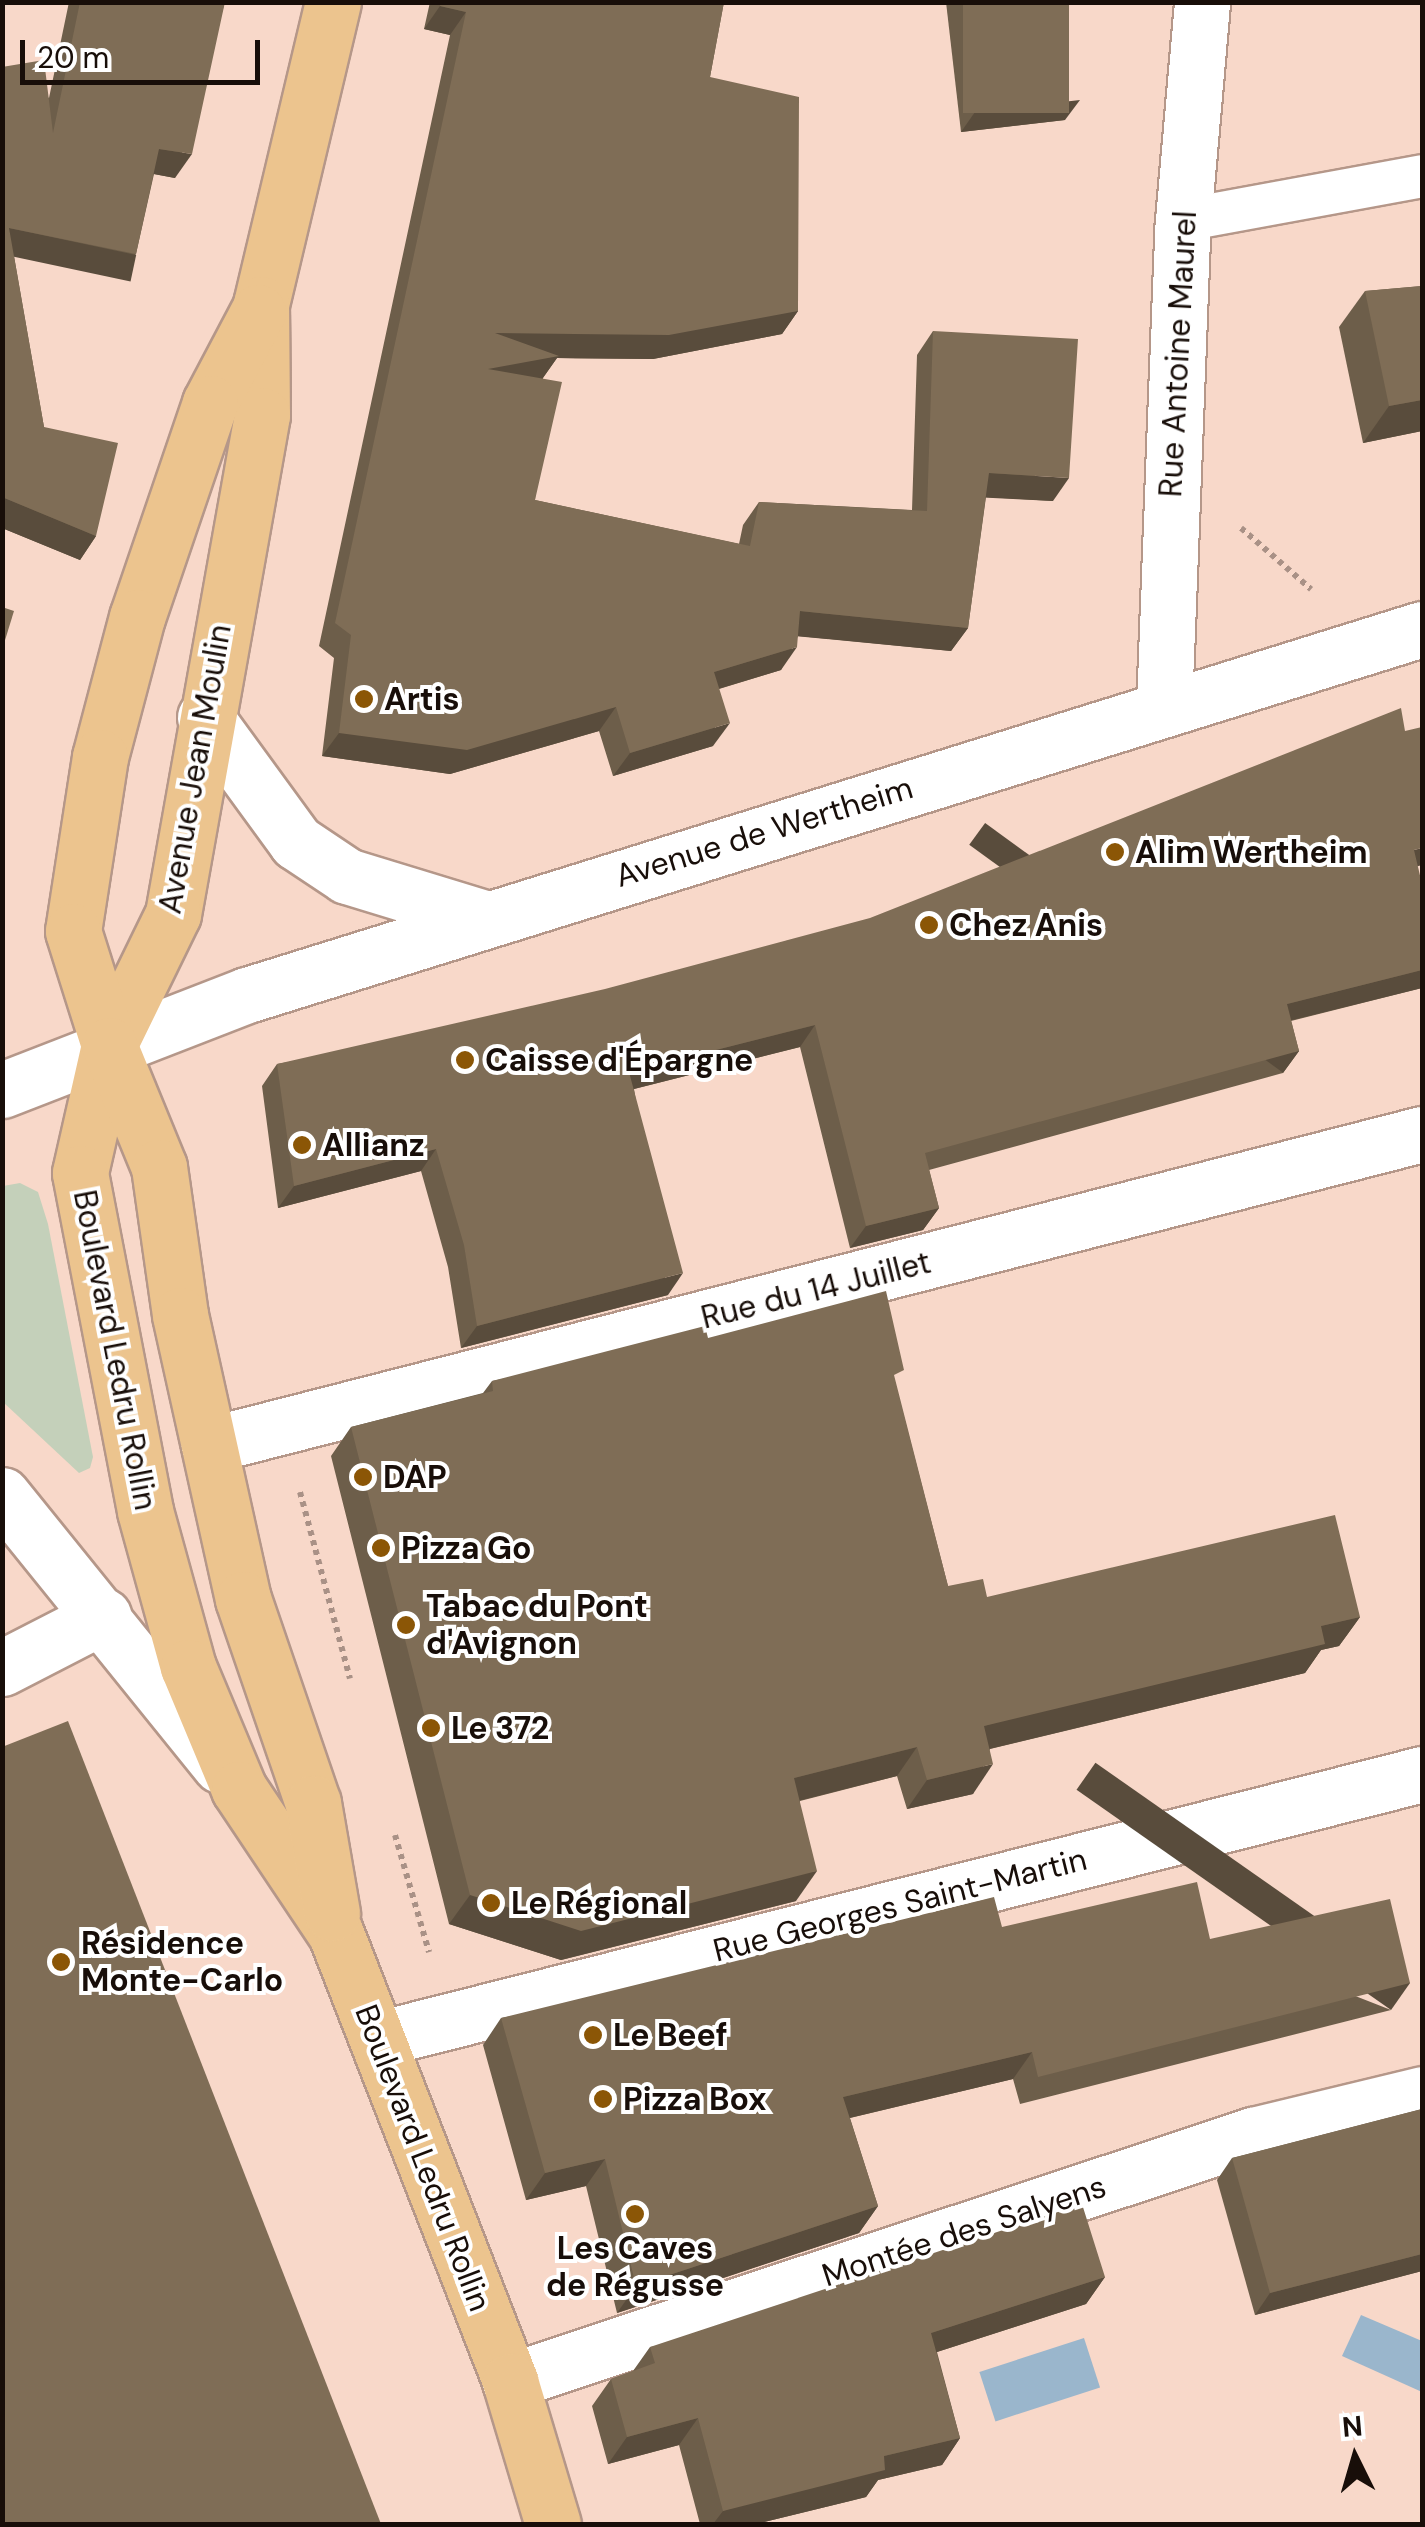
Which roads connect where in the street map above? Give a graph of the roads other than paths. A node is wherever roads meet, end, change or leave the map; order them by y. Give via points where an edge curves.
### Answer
1 (333, 2) edge
2 (1202, 2) edge
3 (1422, 176) edge
4 (1184, 220) junction
5 (262, 304) junction
6 (1412, 632) edge
7 (1164, 707) junction
8 (205, 717) junction
9 (488, 919) junction
10 (108, 1045) junction
11 (2, 1090) edge
12 (1422, 1134) edge
13 (209, 1445) junction
14 (2, 1495) edge
15 (103, 1616) junction
16 (2, 1668) edge
17 (1422, 1774) edge
18 (239, 1789) junction
19 (336, 1934) junction
20 (378, 2039) junction
21 (1422, 2094) edge
22 (510, 2381) junction
23 (554, 2524) edge

1 - 5 main road, Avenue Jean Moulin
2 - 4 street, Rue Antoine Maurel
3 - 4 lane
4 - 7 street, Rue Antoine Maurel
5 - 8 main road, Avenue Jean Moulin via 262,415
5 - 10 main road, Avenue Jean Moulin via 210,403 136,616 100,757 73,931
6 - 7 street, Avenue de Wertheim
7 - 9 street, Avenue de Wertheim
8 - 9 street via 296,842 347,876
8 - 10 main road, Avenue Jean Moulin via 173,914
9 - 10 street, Avenue de Wertheim
10 - 11 street, Avenue de Wertheim
10 - 13 main road, Boulevard Ledru Rollin via 159,1167 180,1314
10 - 18 main road, Boulevard Ledru Rollin via 80,1173 146,1511 188,1667
12 - 13 street, Rue du 14 Juillet
13 - 19 main road, Boulevard Ledru Rollin via 243,1600 312,1803
14 - 15 street
15 - 16 street
15 - 18 street
17 - 20 street, Rue Georges Saint-Martin
18 - 19 main road, Boulevard Ledru Rollin
19 - 20 main road, Boulevard Ledru Rollin
20 - 22 main road, Boulevard Ledru Rollin
21 - 22 street, Montée des Salyens via 1253,2135
22 - 23 main road, Boulevard Ledru Rollin

